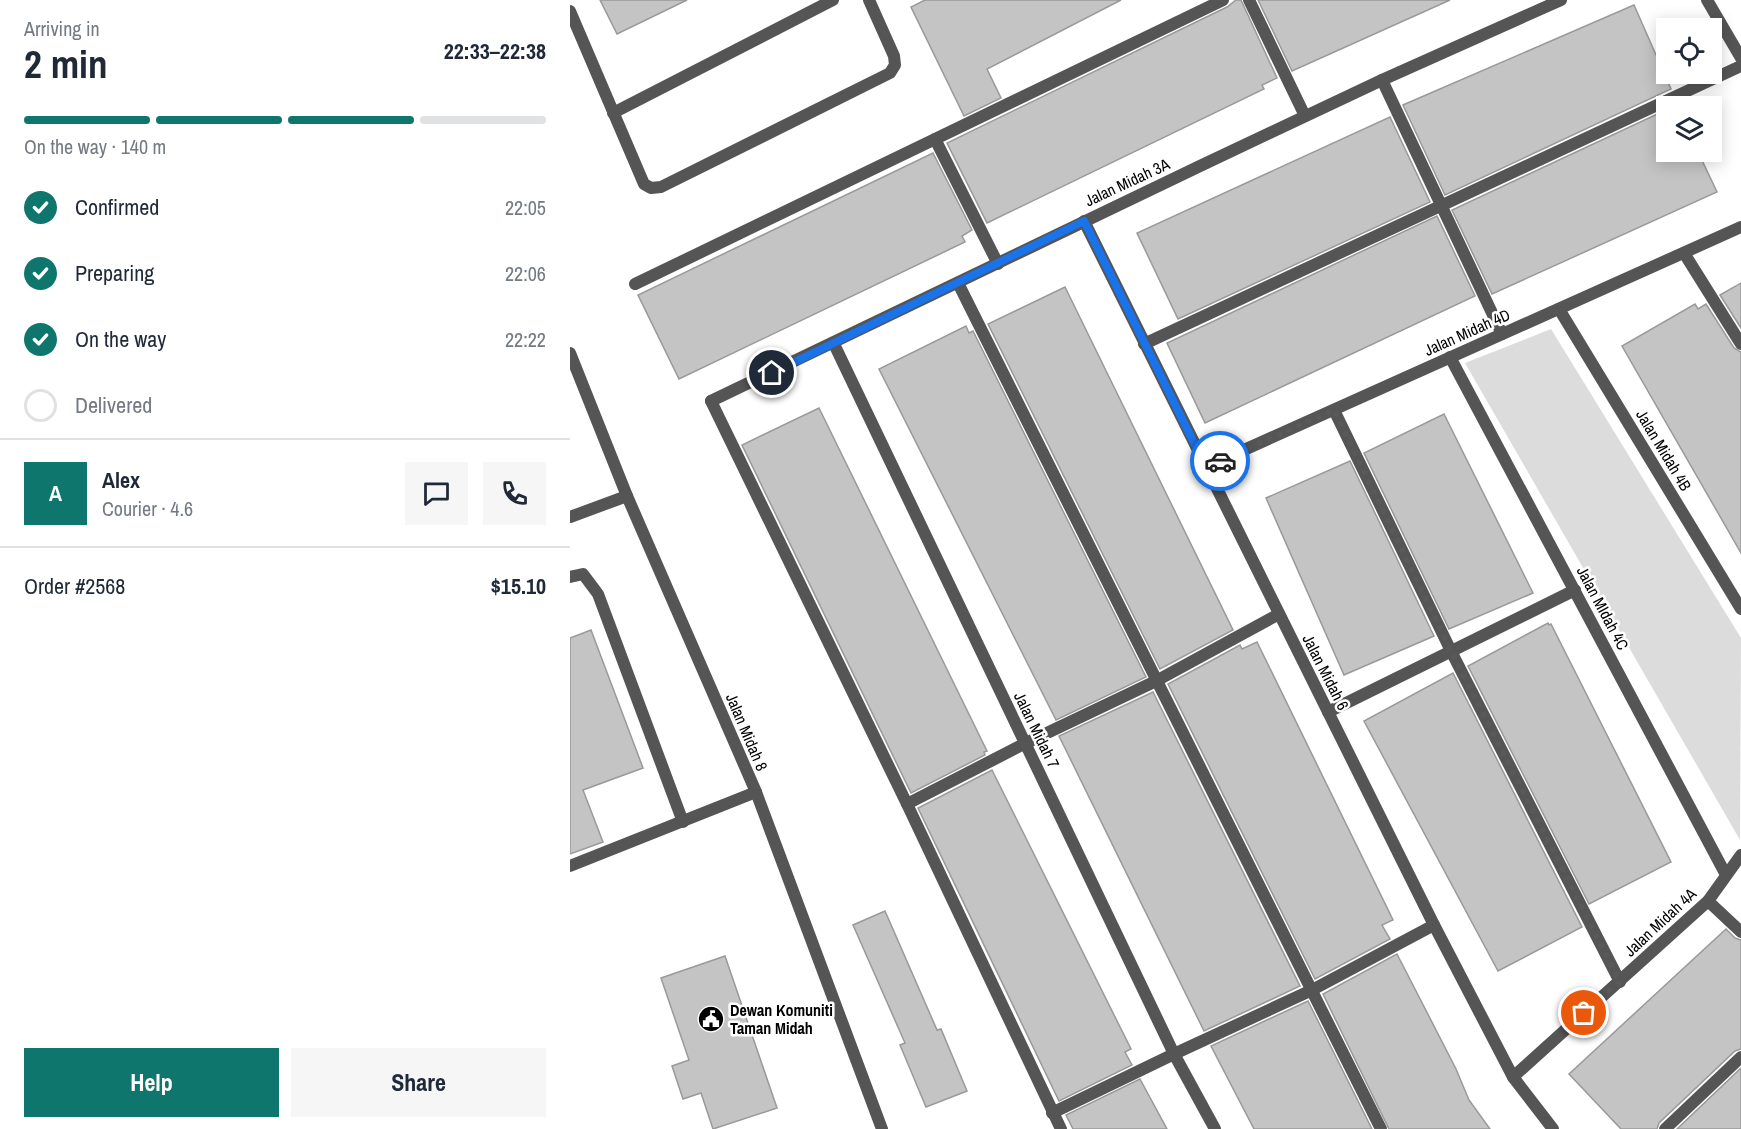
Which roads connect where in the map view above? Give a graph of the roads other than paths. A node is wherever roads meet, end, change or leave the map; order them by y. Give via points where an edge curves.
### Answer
1 (833, 0) edge
2 (869, 0) edge
3 (1223, 0) edge
4 (1248, 0) edge
5 (1561, 0) edge
6 (1707, 0) edge
7 (570, 11) edge
8 (1741, 58) edge
9 (1741, 66) edge
10 (1382, 80) junction
11 (613, 113) junction
12 (1305, 116) junction
13 (934, 139) junction
14 (1440, 206) junction
15 (1084, 221) junction
16 (1741, 227) edge
17 (1684, 253) junction
18 (998, 264) junction
19 (958, 283) junction
20 (635, 284) dead end
21 (1559, 309) junction
22 (1502, 334) junction
23 (834, 344) junction
24 (1144, 344) junction
25 (1741, 344) edge
26 (570, 353) edge
27 (1450, 357) junction
28 (1334, 410) junction
29 (1206, 467) junction
30 (627, 496) junction
31 (570, 516) edge
32 (570, 577) edge
33 (1575, 590) junction
34 (1741, 609) edge
35 (1279, 614) junction
36 (1451, 651) junction
37 (1156, 681) junction
38 (1328, 712) junction
39 (1026, 743) junction
40 (756, 792) junction
41 (907, 804) junction
42 (683, 822) junction
43 (1741, 855) edge
44 (570, 866) edge
45 (1726, 875) junction
46 (1708, 901) junction
47 (1434, 925) junction
48 (1741, 932) edge
49 (1620, 982) junction
50 (1312, 990) junction
51 (1174, 1054) junction
52 (1741, 1057) edge
53 (1513, 1077) junction
54 (1052, 1113) junction
55 (882, 1129) edge
56 (1060, 1129) edge
57 (1215, 1129) edge
58 (1381, 1129) edge
59 (1553, 1129) edge
60 (1665, 1129) edge

1 - 11 street
2 - 11 street via 894,56 895,65 890,73 661,187 651,189 644,184
3 - 13 street
4 - 12 street
5 - 10 street, Jalan Midah 3A
6 - 8 street
7 - 11 street
9 - 14 street
10 - 12 street, Jalan Midah 3A
10 - 14 street
12 - 15 street, Jalan Midah 3A
13 - 18 street
13 - 20 street
14 - 22 street
14 - 24 street
15 - 18 street, Jalan Midah 3A
15 - 24 street, Jalan Midah 6
16 - 17 street, Jalan Midah 4D
17 - 21 street, Jalan Midah 4D
17 - 25 street
18 - 19 street, Jalan Midah 3A
19 - 23 street, Jalan Midah 3A
19 - 37 street
21 - 22 street, Jalan Midah 4D
21 - 34 street, Jalan Midah 4B
22 - 27 street, Jalan Midah 4D
23 - 39 street, Jalan Midah 7
23 - 41 street, Jalan Midah 3A via 711,402
24 - 29 street, Jalan Midah 6
26 - 30 street, Jalan Midah 8
27 - 28 street, Jalan Midah 4D
27 - 33 street, Jalan MIdah 4C
28 - 29 street, Jalan Midah 4D
28 - 36 street
29 - 35 street, Jalan Midah 6
30 - 31 street
30 - 40 street, Jalan Midah 8
32 - 42 street via 583,574 598,594
33 - 36 street
33 - 45 street, Jalan MIdah 4C
35 - 37 street
35 - 38 street, Jalan Midah 6
36 - 38 street
36 - 49 street
37 - 39 street
37 - 50 street
38 - 47 street, Jalan Midah 6
39 - 41 street
39 - 51 street, Jalan Midah 7
40 - 42 street
40 - 55 street, Jalan Midah 8
41 - 54 street
42 - 44 street
43 - 45 street, Jalan Midah 4A
45 - 46 street, Jalan Midah 4A
46 - 48 street
46 - 49 street, Jalan Midah 4A
47 - 50 street
47 - 53 street, Jalan Midah 6
49 - 53 street, Jalan Midah 4A
50 - 51 street
50 - 58 street
51 - 54 street
51 - 57 street, Jalan Midah 7
52 - 60 street
53 - 59 street, Jalan Midah 6
54 - 56 street

